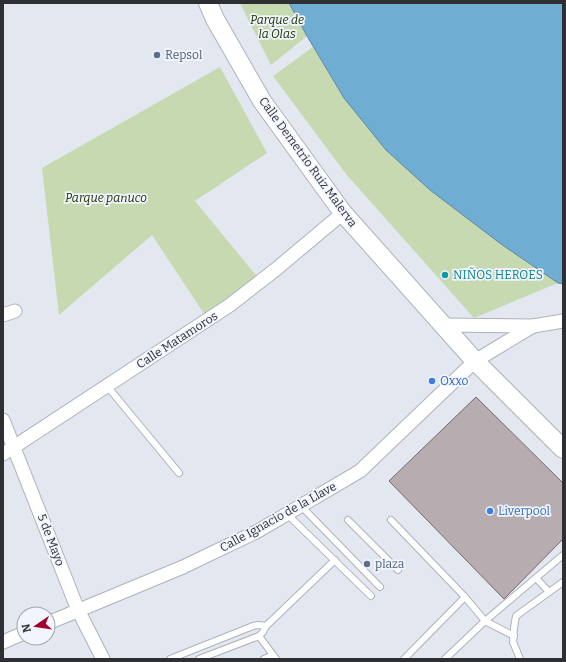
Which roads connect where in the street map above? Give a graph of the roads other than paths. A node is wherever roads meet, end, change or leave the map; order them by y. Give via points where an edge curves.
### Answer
1 (208, 3) edge
2 (343, 213) junction
3 (563, 321) edge
4 (443, 326) junction
5 (533, 326) junction
6 (475, 361) junction
7 (107, 386) junction
8 (3, 420) edge
9 (14, 447) junction
10 (563, 449) edge
11 (3, 454) edge
12 (179, 473) dead end
13 (301, 506) junction
14 (287, 514) junction
15 (348, 520) dead end
16 (391, 520) dead end
17 (563, 555) edge
18 (335, 560) junction
19 (398, 570) dead end
20 (536, 578) junction
21 (563, 582) edge
22 (380, 587) dead end
23 (549, 592) junction
24 (371, 596) dead end
25 (465, 597) junction
26 (78, 610) junction
27 (56, 620) edge
28 (485, 621) junction
29 (266, 626) junction
30 (16, 636) edge
31 (259, 636) junction
32 (514, 636) junction
33 (3, 642) edge
34 (274, 657) edge
35 (103, 659) edge
36 (170, 659) edge
37 (199, 659) edge
38 (264, 659) edge
39 (404, 659) edge
40 (445, 659) edge
41 (520, 659) edge

1 - 2 main road, Calle Demetrio Ruiz Malerva via 262,101
2 - 4 main road, Calle Demetrio Ruiz Malerva
2 - 7 street, Calle Matamoros via 230,305
3 - 5 street
4 - 5 street
4 - 6 main road, Calle Demetrio Ruiz Malerva
5 - 6 street, Calle Ignacio de la Llave
6 - 10 main road, Calle Demetrio Ruiz Malerva
6 - 13 street, Calle Ignacio de la Llave via 360,471
7 - 9 street, Calle Matamoros
7 - 12 lane
8 - 9 street, 5 de Mayo
9 - 11 street, Calle Matamoros
9 - 26 street, 5 de Mayo
13 - 14 street, Calle Ignacio de la Llave
13 - 22 lane
14 - 18 lane
14 - 26 street, Calle Ignacio de la Llave via 183,567
15 - 19 lane
16 - 25 lane
17 - 20 lane
18 - 24 lane
18 - 29 lane
20 - 23 lane
20 - 28 lane
21 - 23 lane
23 - 32 lane via 516,616
25 - 28 lane
25 - 39 lane
26 - 27 street, Calle Ignacio de la Llave
26 - 35 street, 5 de Mayo
28 - 32 lane
28 - 40 lane
29 - 31 lane
29 - 36 lane via 253,626
30 - 33 street
31 - 34 lane
31 - 37 lane
32 - 41 lane via 513,642
34 - 38 lane

